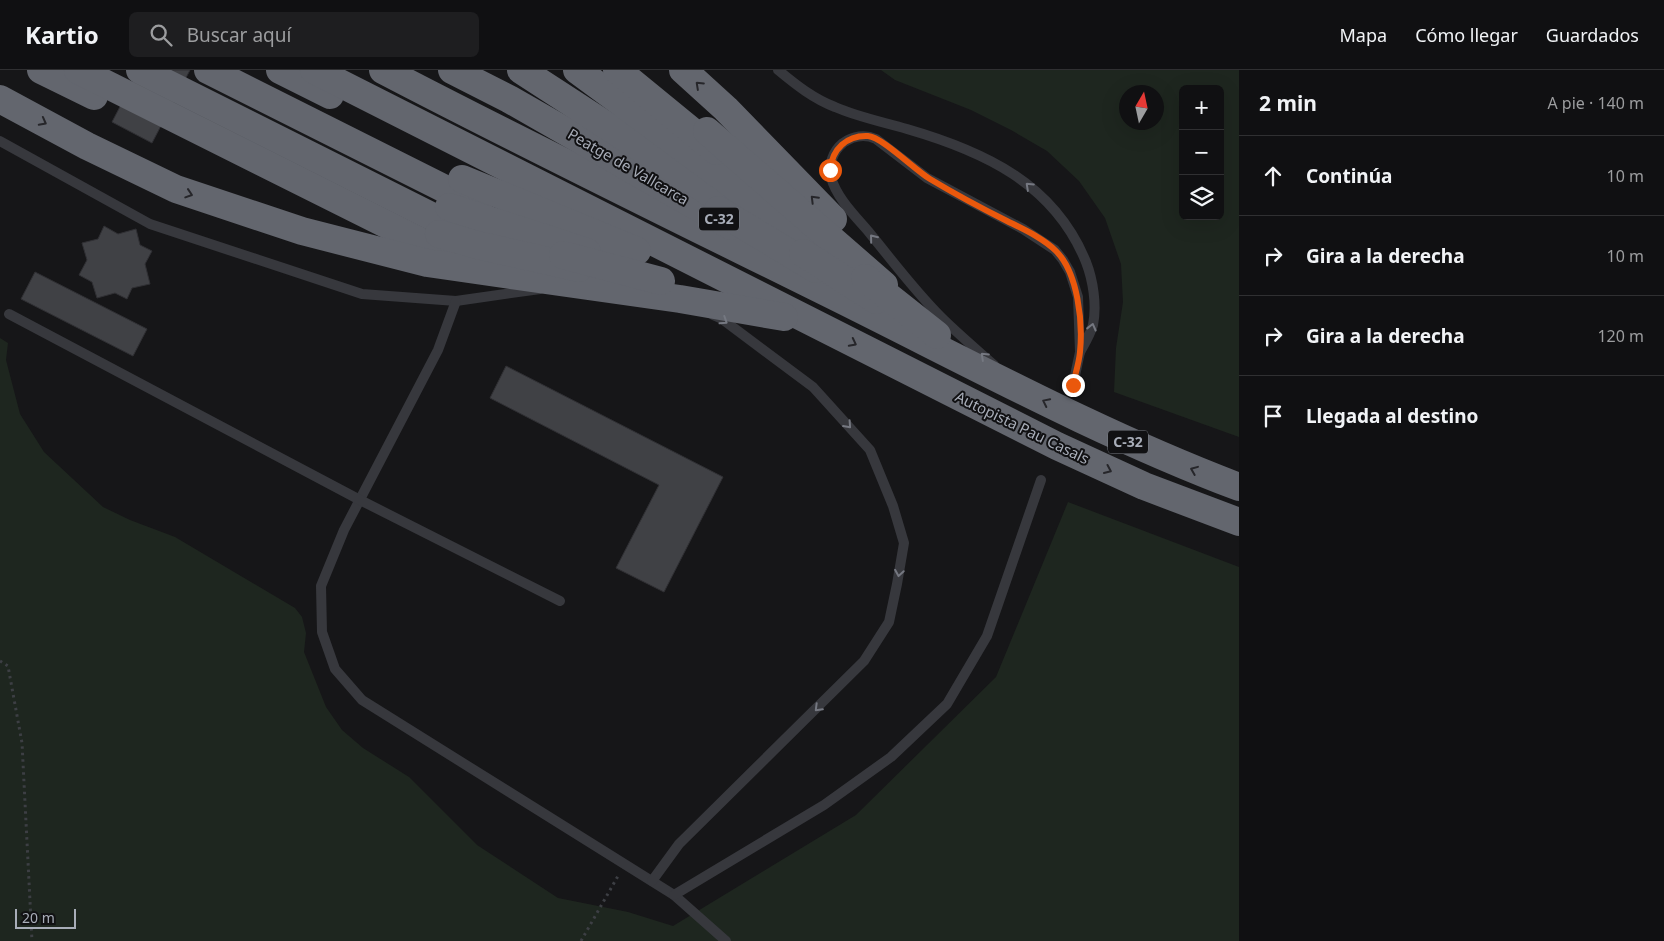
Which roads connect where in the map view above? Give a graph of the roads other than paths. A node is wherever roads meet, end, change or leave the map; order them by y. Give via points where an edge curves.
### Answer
1 (41, 70) edge
2 (78, 70) edge
3 (107, 70) edge
4 (140, 70) edge
5 (173, 70) edge
6 (208, 70) edge
7 (243, 70) edge
8 (280, 70) edge
9 (314, 70) edge
10 (349, 70) edge
11 (383, 70) edge
12 (415, 70) edge
13 (452, 70) edge
14 (481, 70) edge
15 (521, 70) edge
16 (550, 70) edge
17 (577, 70) edge
18 (599, 70) edge
19 (617, 70) edge
20 (638, 70) edge
21 (683, 70) edge
22 (778, 70) edge
23 (0, 99) edge
24 (0, 141) edge
25 (427, 263) junction
26 (578, 284) junction
27 (680, 299) junction
28 (456, 300) junction
29 (9, 314) dead end
30 (810, 321) junction
31 (1080, 352) junction
32 (984, 371) junction
33 (1073, 385) dead end
34 (1020, 390) junction
35 (1041, 480) dead end
36 (1239, 487) edge
37 (360, 500) junction
38 (1239, 522) edge
39 (560, 601) dead end
40 (652, 881) junction
41 (674, 895) junction
42 (726, 941) edge

1 - 25 highway
2 - 30 highway via 434,248
3 - 30 highway via 441,235
4 - 30 highway via 447,224
5 - 30 highway via 454,210
6 - 30 highway via 461,197
7 - 30 highway via 468,182
8 - 30 highway, C-32 via 451,154
9 - 30 highway
10 - 30 highway via 559,176
11 - 32 highway
12 - 32 highway via 582,154
13 - 32 highway, Peatge de Vallcarca / C-32
14 - 32 highway via 546,105
15 - 32 highway
16 - 32 highway
17 - 32 highway
18 - 32 highway
19 - 32 highway
20 - 32 highway
32 -> 21 highway via 726,109
31 -> 22 lane via 1089,336 1094,315 1090,276 1080,248 1053,208 1025,182 996,162 934,138 835,108 812,96
23 -> 25 highway via 176,190 302,231
24 - 28 lane via 150,224 362,294
25 - 26 highway
26 - 27 highway
26 - 28 lane
27 - 30 highway
27 -> 40 lane via 722,319 813,387 870,450 904,543 889,622 864,661 679,844
28 - 37 lane via 438,350
29 - 37 lane
30 -> 38 highway, Autopista Pau Casals / C-32 via 1104,468
31 - 33 lane
34 -> 31 lane via 939,315 842,199 830,170 833,156 841,144 852,138 870,136 927,178 1023,229 1055,250 1070,272 1078,297
32 - 34 highway, C-32
36 -> 34 highway, C-32 via 1112,435
35 - 41 lane via 987,636 946,704 891,757 824,806
37 - 39 lane
37 - 40 lane via 320,586 322,632 335,669 362,700
40 - 41 lane
41 - 42 lane

